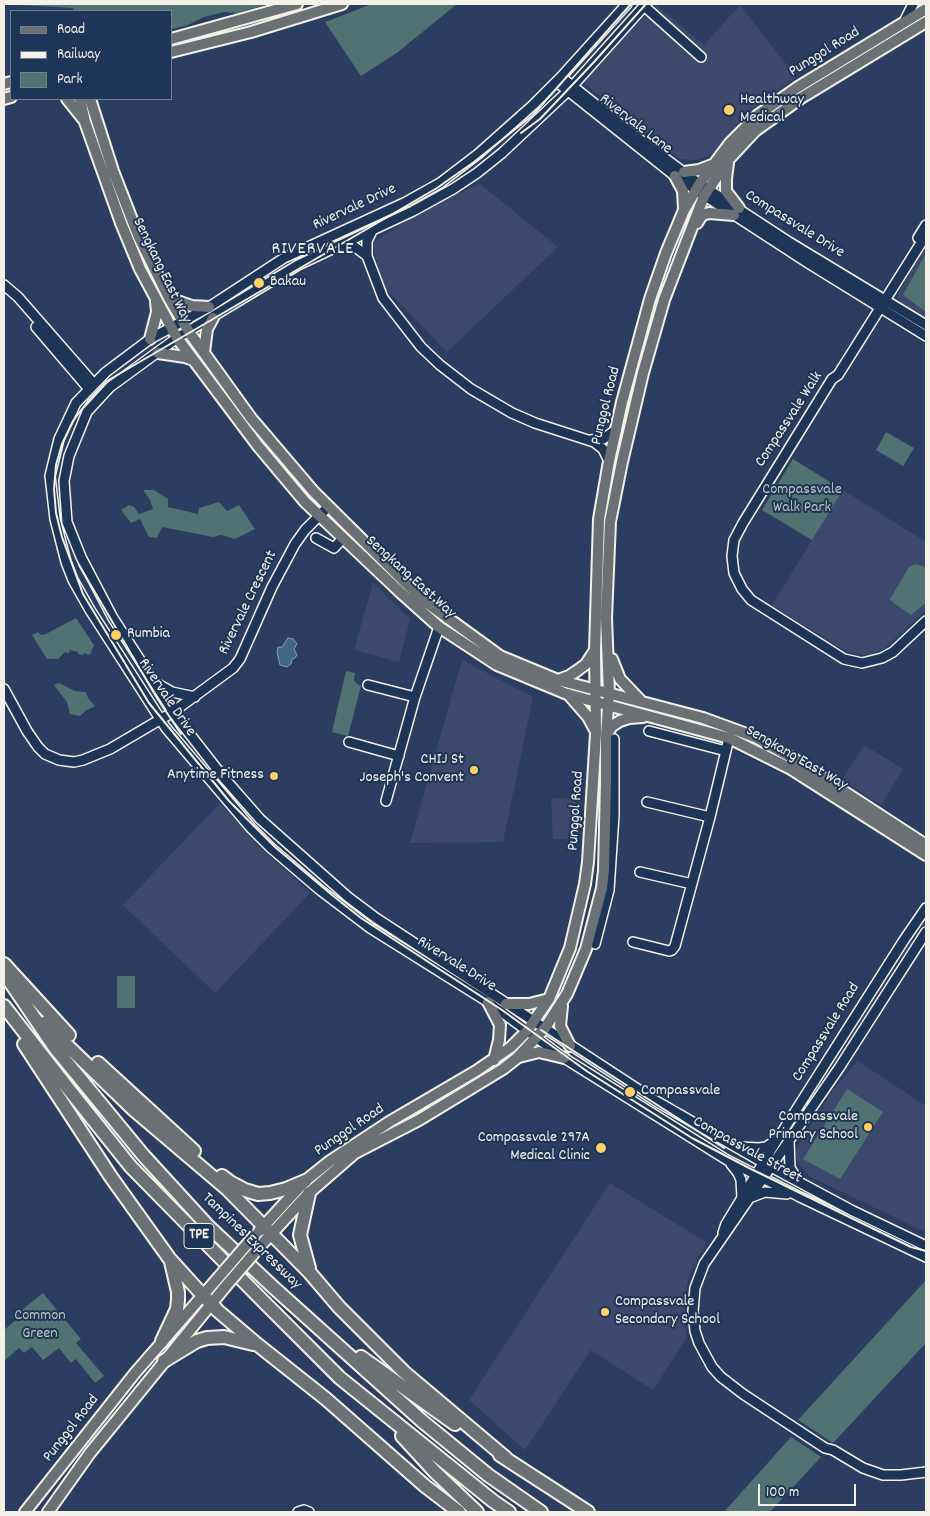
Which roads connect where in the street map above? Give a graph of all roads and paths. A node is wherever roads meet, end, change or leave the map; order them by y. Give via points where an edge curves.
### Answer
1 (297, 4) edge
2 (342, 4) edge
3 (627, 4) edge
4 (913, 4) edge
5 (645, 5) edge
6 (926, 9) edge
7 (904, 22) junction
8 (926, 22) edge
9 (628, 24) junction
10 (608, 25) junction
11 (172, 38) edge
12 (172, 52) edge
13 (701, 57) dead end
14 (559, 79) junction
15 (570, 89) junction
16 (68, 100) edge
17 (80, 100) edge
18 (94, 104) edge
19 (86, 122) junction
20 (729, 160) junction
21 (715, 163) junction
22 (679, 174) junction
23 (702, 190) junction
24 (684, 210) junction
25 (737, 212) junction
26 (926, 225) edge
27 (372, 231) junction
28 (689, 234) junction
29 (926, 235) edge
30 (338, 246) junction
31 (367, 256) junction
32 (4, 285) edge
33 (889, 288) junction
34 (4, 292) edge
35 (155, 298) junction
36 (169, 298) junction
37 (880, 302) junction
38 (19, 303) junction
39 (209, 307) junction
40 (213, 318) junction
41 (182, 321) junction
42 (926, 325) edge
43 (171, 327) junction
44 (188, 332) junction
45 (926, 336) edge
46 (177, 338) junction
47 (150, 339) junction
48 (204, 352) junction
49 (158, 353) junction
50 (194, 361) junction
51 (91, 386) junction
52 (616, 430) junction
53 (587, 439) junction
54 (609, 460) junction
55 (328, 507) junction
56 (319, 516) junction
57 (316, 538) dead end
58 (343, 538) junction
59 (926, 621) edge
60 (440, 627) junction
61 (608, 649) junction
62 (595, 650) junction
63 (558, 680) junction
64 (153, 682) junction
65 (368, 685) dead end
66 (4, 689) edge
67 (595, 689) junction
68 (609, 693) junction
69 (567, 694) junction
70 (195, 697) junction
71 (415, 697) junction
72 (4, 700) edge
73 (596, 701) junction
74 (643, 702) junction
75 (608, 704) junction
76 (173, 712) junction
77 (651, 716) junction
78 (160, 720) junction
79 (649, 731) dead end
80 (605, 736) junction
81 (729, 738) junction
82 (349, 742) dead end
83 (110, 749) junction
84 (726, 751) junction
85 (399, 756) junction
86 (386, 801) dead end
87 (647, 802) dead end
88 (710, 817) junction
89 (926, 850) edge
90 (640, 872) dead end
91 (692, 884) junction
92 (926, 908) edge
93 (926, 932) edge
94 (633, 942) dead end
95 (4, 964) edge
96 (4, 974) edge
97 (567, 994) junction
98 (549, 998) junction
99 (488, 1002) junction
100 (506, 1004) junction
101 (4, 1006) edge
102 (29, 1009) junction
103 (533, 1022) junction
104 (18, 1025) junction
105 (545, 1028) junction
106 (527, 1031) junction
107 (537, 1038) junction
108 (570, 1046) junction
109 (517, 1058) junction
110 (564, 1058) junction
111 (494, 1060) junction
112 (149, 1110) junction
113 (777, 1140) junction
114 (788, 1140) junction
115 (171, 1142) junction
116 (732, 1146) junction
117 (189, 1156) junction
118 (727, 1160) junction
119 (208, 1163) junction
120 (767, 1165) junction
121 (760, 1177) junction
122 (305, 1180) junction
123 (800, 1182) junction
124 (309, 1193) junction
125 (800, 1197) junction
126 (747, 1198) junction
127 (267, 1230) junction
128 (926, 1246) edge
129 (169, 1258) junction
130 (926, 1258) edge
131 (310, 1273) junction
132 (208, 1300) junction
133 (162, 1341) junction
134 (338, 1344) junction
135 (258, 1345) junction
136 (164, 1362) junction
137 (340, 1378) junction
138 (825, 1448) junction
139 (506, 1458) junction
140 (926, 1472) edge
141 (926, 1477) edge
142 (25, 1512) edge
143 (48, 1512) edge
144 (298, 1512) edge
145 (309, 1512) edge
146 (459, 1512) edge
147 (477, 1512) edge
148 (509, 1512) edge
149 (541, 1512) edge
150 (588, 1512) edge

1 - 11 main road
2 - 12 main road
3 - 10 street, Rivervale Drive
4 - 7 street
5 - 9 street, Rivervale Drive
5 - 13 street
6 - 7 main road, Punggol Road
7 - 21 main road, Punggol Road via 758,115
8 - 20 main road, Punggol Road via 770,119
9 - 10 street
9 - 15 street, Rivervale Drive
10 - 14 street, Rivervale Drive
14 - 15 street, Rivervale Lane
14 - 39 street, Rivervale Drive via 486,148 440,183 284,258
15 - 22 street, Rivervale Lane
15 - 27 street, Rivervale Drive via 477,173 414,212
16 - 19 main road
17 - 19 main road, Sengkang East Way
18 - 36 main road, Sengkang East Way via 128,213
19 - 35 main road, Sengkang East Way via 121,223
20 - 23 main road, Punggol Road
20 - 25 main road via 726,191
21 - 22 main road
21 - 23 main road, Punggol Road
22 - 23 street, Rivervale Lane
22 - 24 main road
23 - 24 main road, Punggol Road
23 - 25 street, Compassvale Drive
23 - 28 main road, Punggol Road
24 - 52 main road, Punggol Road via 650,299
25 - 28 main road via 705,214
25 - 37 street, Compassvale Drive
26 - 33 street
27 - 30 street, Rivervale Drive
27 - 31 street via 367,242
28 - 61 main road, Punggol Road via 664,300 622,462 609,531
29 - 33 street
30 - 31 street via 355,247
30 - 40 street, Rivervale Drive via 298,266
31 - 53 street via 383,298 421,347 440,365 471,389 512,413
32 - 38 street
33 - 37 street
34 - 38 street
35 - 43 main road, Sengkang East Way
35 - 47 main road via 157,312
36 - 39 main road via 192,306
36 - 41 main road, Sengkang East Way
37 - 42 street, Compassvale Drive
37 - 45 street, Compassvale Drive
37 - 59 street, Compassvale Walk via 834,371 737,532 732,548 732,565 746,595 760,607 836,655 854,662 871,662 893,652
38 - 51 street
39 - 41 street, Rivervale Drive
40 - 44 street, Rivervale Drive
40 - 48 main road via 207,329
41 - 43 street, Rivervale Drive
41 - 44 main road, Sengkang East Way
43 - 46 main road, Sengkang East Way
43 - 47 street, Rivervale Drive
44 - 46 street, Rivervale Drive
44 - 48 main road, Sengkang East Way
46 - 49 street, Rivervale Drive
46 - 50 main road, Sengkang East Way
47 - 51 street, Rivervale Drive
48 - 55 main road, Sengkang East Way via 251,418
49 - 50 main road
49 - 64 street, Rivervale Drive via 110,387 87,412 69,456 64,481 67,522 81,557 113,618
50 - 56 main road, Sengkang East Way via 258,446
51 - 78 street, Rivervale Drive via 76,403 55,452 50,476 55,519 74,580
52 - 53 street via 603,439
52 - 54 main road, Punggol Road
53 - 54 street via 601,447
54 - 62 main road, Punggol Road via 599,519
55 - 56 street, Rivervale Crescent
55 - 63 main road, Sengkang East Way via 424,600 466,633 500,656
56 - 58 main road, Sengkang East Way
56 - 70 street, Rivervale Crescent via 295,544 240,659
57 - 58 street via 334,548
58 - 60 main road, Sengkang East Way
60 - 69 main road, Sengkang East Way via 497,665
60 - 71 street
61 - 68 main road, Punggol Road
61 - 74 main road via 620,679
62 - 63 main road via 586,664
62 - 67 main road, Punggol Road
63 - 67 main road, Sengkang East Way
64 - 70 street via 172,692
64 - 76 street, Rivervale Drive
65 - 71 street
66 - 83 street, Rivervale Crescent via 38,748 45,754 74,762
67 - 68 main road, Sengkang East Way
67 - 73 main road, Punggol Road
68 - 74 main road, Sengkang East Way
68 - 75 main road, Punggol Road
69 - 73 main road, Sengkang East Way
69 - 80 main road
70 - 76 street, Rivervale Crescent
71 - 85 street
72 - 83 street, Rivervale Crescent via 31,747 51,762 80,766 95,761
73 - 75 main road, Sengkang East Way
73 - 80 main road, Punggol Road
74 - 89 main road, Sengkang East Way via 703,718 755,738 794,759
75 - 77 main road, Sengkang East Way
75 - 80 main road, Punggol Road
76 - 78 street, Rivervale Crescent
76 - 100 street, Rivervale Drive via 242,799 290,847 376,918
77 - 80 main road via 620,721
77 - 81 main road, Sengkang East Way
78 - 83 street, Rivervale Crescent
78 - 99 street, Rivervale Drive via 228,803 271,848 370,928
79 - 84 street
80 - 97 main road, Punggol Road via 610,759 605,889 594,938
80 - 98 main road, Punggol Road via 592,811 585,884 570,948
81 - 84 street
81 - 89 main road, Sengkang East Way via 791,769
82 - 85 street
84 - 88 street
85 - 86 street
87 - 88 street
88 - 91 street
90 - 91 street
91 - 94 street via 672,950
92 - 113 street, Compassvale Road
93 - 114 street, Compassvale Road via 839,1068
95 - 112 highway via 84,1052
96 - 102 highway, Tampines Expressway / TPE
97 - 105 main road, Punggol Road
97 - 108 main road via 561,1008 560,1026
98 - 100 main road via 529,1004
98 - 103 main road, Punggol Road
99 - 106 street, Rivervale Drive
99 - 111 main road via 500,1025
100 - 103 street, Rivervale Drive
101 - 104 highway, Tampines Expressway / TPE
102 - 115 highway
102 - 134 highway, Tampines Expressway / TPE via 55,1048 143,1155 201,1218
103 - 105 street, Rivervale Drive
103 - 106 main road, Punggol Road
104 - 129 highway via 24,1046
104 - 137 highway, Tampines Expressway / TPE via 131,1167
105 - 107 main road, Punggol Road
105 - 108 street, Compassvale Street
106 - 107 street, Rivervale Drive
106 - 111 main road, Punggol Road
107 - 109 main road, Punggol Road
107 - 110 street, Compassvale Street
108 - 116 street, Compassvale Street
109 - 110 main road via 540,1052
109 - 124 main road, Punggol Road via 419,1120 355,1153
110 - 118 street, Compassvale Street
111 - 122 main road, Punggol Road via 352,1146
112 - 115 highway
112 - 119 highway
113 - 116 street via 759,1148
113 - 120 street, Compassvale Road
114 - 120 street, Compassvale Road
114 - 123 street via 790,1168
115 - 117 highway
116 - 120 street, Compassvale Street
117 - 119 highway
117 - 127 highway
118 - 121 street, Compassvale Street
118 - 126 street via 738,1172
119 - 122 highway via 230,1182 258,1194 286,1189
120 - 121 street, Compassvale Road
120 - 123 street, Compassvale Street
121 - 125 street, Compassvale Street
121 - 126 street, Compassvale Road
122 - 127 main road, Punggol Road
123 - 128 street, Compassvale Street
124 - 127 main road, Punggol Road
124 - 131 highway via 300,1235
125 - 126 street via 765,1192
125 - 130 street, Compassvale Street
126 - 138 street, Compassvale Road via 726,1224 704,1264 695,1288 695,1331 712,1367 735,1390
127 - 131 highway
127 - 132 main road, Punggol Road, bridge
129 - 132 highway
129 - 133 highway via 178,1300
131 - 139 highway via 338,1307 404,1372
132 - 133 main road, Punggol Road
132 - 135 highway
132 - 136 main road, Punggol Road
133 - 142 main road, Punggol Road
134 - 139 highway via 346,1346
134 - 149 highway, Tampines Expressway / TPE via 422,1421 488,1475
135 - 136 highway via 232,1338 207,1338
135 - 146 highway
136 - 143 main road, Punggol Road via 90,1453
137 - 147 highway
137 - 148 highway, Tampines Expressway / TPE
138 - 140 street via 863,1468 883,1474
138 - 141 street via 869,1476 883,1480
139 - 150 highway
144 - 145 street

